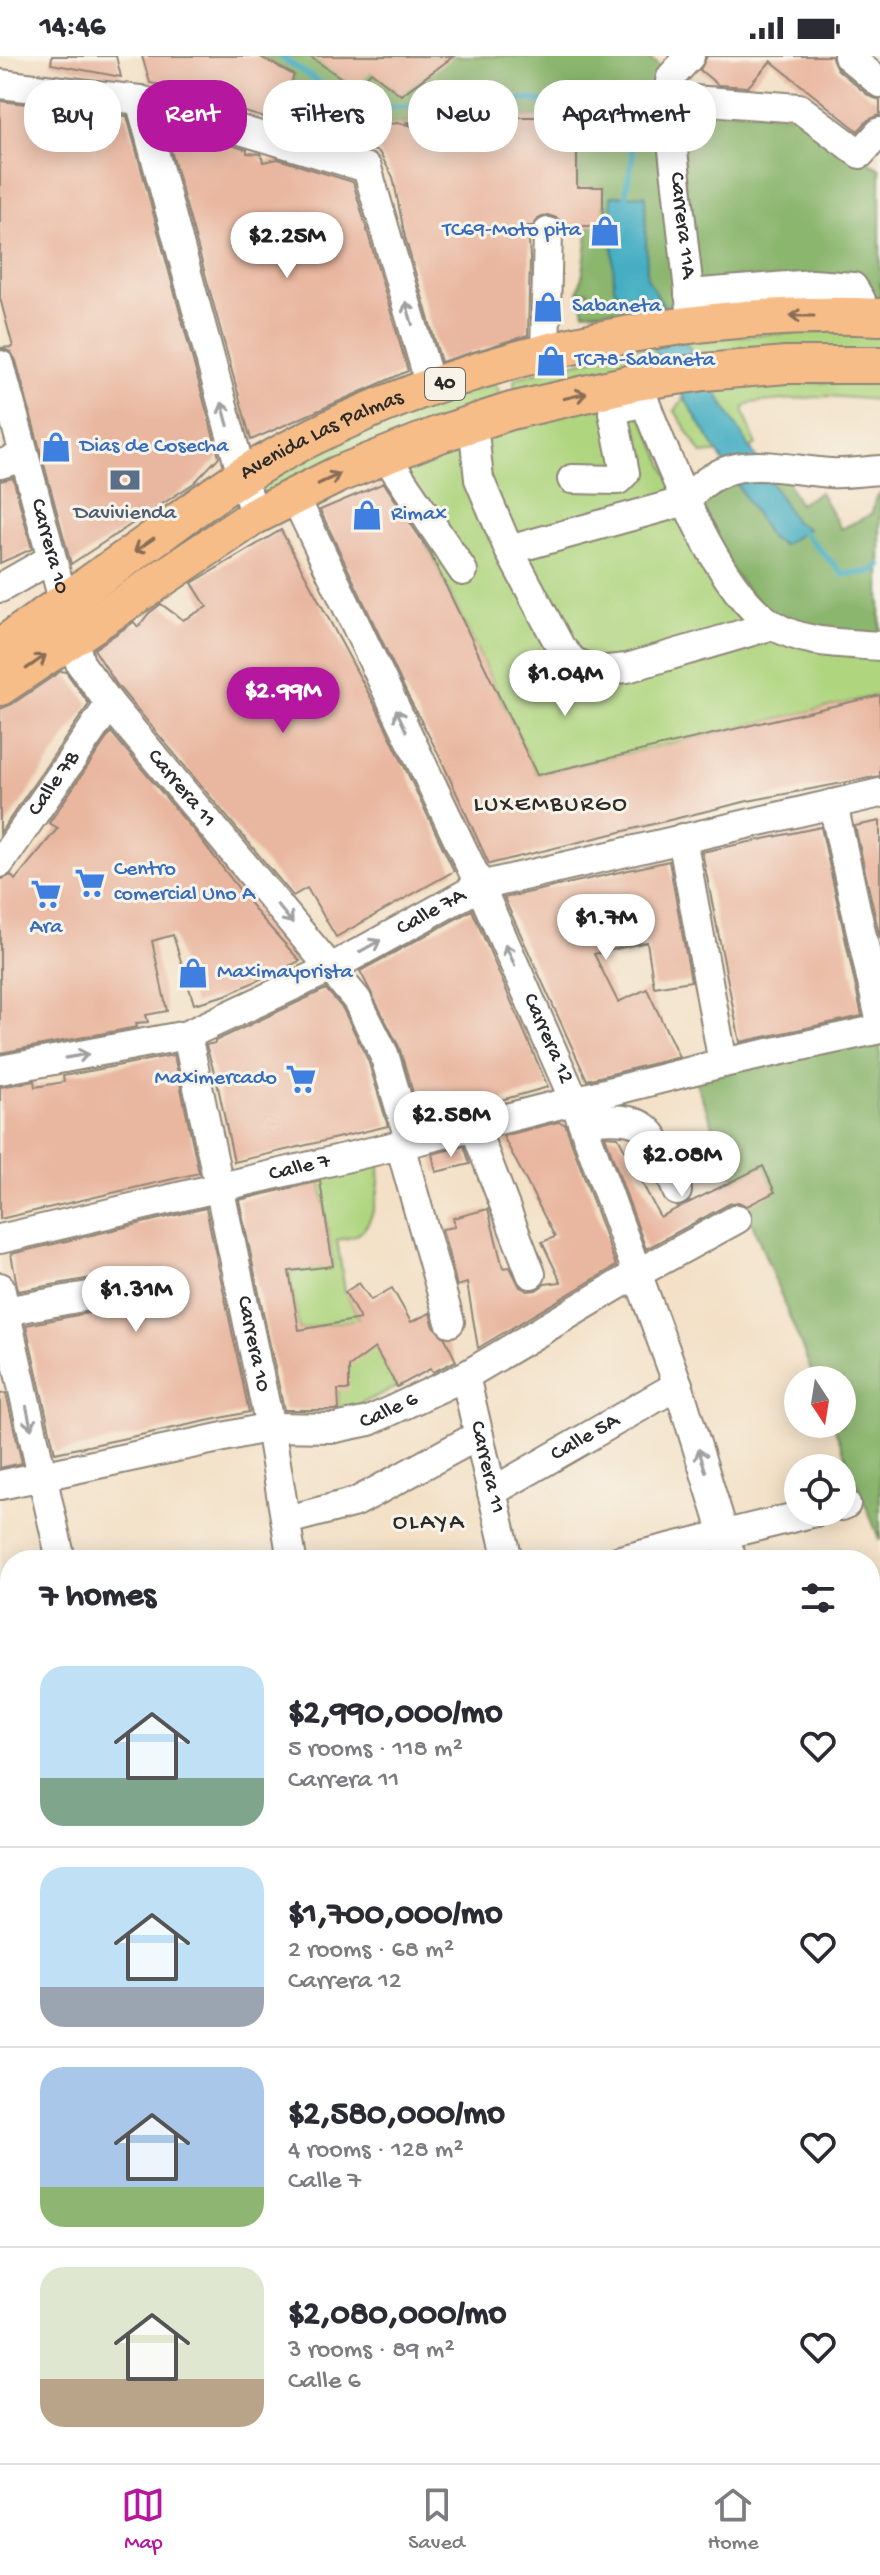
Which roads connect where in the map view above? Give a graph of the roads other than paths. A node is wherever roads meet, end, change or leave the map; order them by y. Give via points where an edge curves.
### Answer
1 (848, 56) edge
2 (676, 77) edge
3 (880, 83) edge
4 (0, 84) edge
5 (137, 100) edge
6 (247, 132) edge
7 (880, 132) edge
8 (154, 152) edge
9 (548, 232) dead end
10 (691, 310) junction
11 (871, 316) edge
12 (545, 353) junction
13 (0, 365) edge
14 (501, 365) junction
15 (880, 365) edge
16 (431, 388) junction
17 (641, 392) junction
18 (511, 411) junction
19 (456, 428) junction
20 (385, 455) junction
21 (12, 460) edge
22 (880, 470) edge
23 (242, 476) junction
24 (572, 479) dead end
25 (294, 495) junction
26 (686, 501) junction
27 (255, 516) junction
28 (509, 550) junction
29 (51, 559) junction
30 (463, 571) dead end
31 (0, 588) edge
32 (63, 602) junction
33 (773, 625) junction
34 (72, 637) junction
35 (880, 646) edge
36 (0, 647) edge
37 (0, 687) edge
38 (110, 704) junction
39 (880, 793) edge
40 (833, 804) junction
41 (682, 838) junction
42 (0, 863) edge
43 (480, 886) junction
44 (331, 968) junction
45 (880, 1019) edge
46 (880, 1029) edge
47 (187, 1035) junction
48 (723, 1063) junction
49 (0, 1070) edge
50 (578, 1110) junction
51 (474, 1126) junction
52 (405, 1143) junction
53 (219, 1187) junction
54 (677, 1191) dead end
55 (737, 1219) dead end
56 (0, 1239) edge
57 (638, 1273) junction
58 (531, 1274) dead end
59 (110, 1292) dead end
60 (3, 1299) edge
61 (450, 1322) dead end
62 (465, 1376) junction
63 (678, 1385) junction
64 (270, 1427) junction
65 (479, 1435) junction
66 (41, 1475) junction
67 (0, 1485) edge
68 (492, 1492) junction
69 (287, 1520) junction
70 (784, 1525) edge
71 (729, 1547) edge
72 (59, 1550) edge
73 (291, 1550) edge
74 (506, 1550) edge
75 (704, 1550) edge

1 - 3 street
2 - 7 street via 799,108 860,154
2 - 10 street, Carrera 11A
4 - 5 street
16 -> 6 street via 367,168
23 -> 8 street
9 - 12 street
10 - 11 main road, Avenida Las Palmas / 40
10 - 12 main road, Avenida Las Palmas / 40
12 - 14 main road, Avenida Las Palmas / 40
13 - 21 street, Carrera 10
14 - 16 main road, Avenida Las Palmas / 40
14 - 18 main road
15 - 17 main road, Avenida Las Palmas / 40 via 704,372
16 - 23 main road, Avenida Las Palmas / 40 via 346,423
18 -> 17 main road, Avenida Las Palmas / 40
17 - 24 street via 613,413 625,473 618,480
17 - 26 street
18 - 19 main road, Avenida Las Palmas / 40
19 - 20 main road, Avenida Las Palmas / 40
19 - 28 street
25 -> 20 main road, Avenida Las Palmas / 40
20 - 30 street
21 - 29 street, Carrera 10
22 - 26 street via 829,473 753,465 709,478
23 - 27 street
23 -> 32 main road, Avenida Las Palmas / 40
25 - 27 main road, Avenida Las Palmas / 40
43 -> 25 street, Carrera 12
26 - 28 street
26 - 33 street via 739,595
27 - 34 main road, Avenida Las Palmas / 40
28 - 33 street via 561,648 574,662 597,671 627,668
29 - 31 street
29 - 32 street, Carrera 10
32 - 34 street, Carrera 10
32 - 36 main road, Avenida Las Palmas / 40
33 - 35 street via 809,639
37 -> 34 main road, Avenida Las Palmas / 40
34 - 38 street, Carrera 11 via 80,663
38 - 42 street, Calle 7B
38 -> 44 street, Carrera 11
39 - 40 street, Calle 7A
40 - 41 street, Calle 7A
40 - 45 street
41 - 43 street, Calle 7A
41 - 48 street
44 -> 43 street, Calle 7A
50 -> 43 street, Carrera 12
44 - 47 street, Calle 7A
44 - 52 street, Carrera 11 via 357,1000 384,1054
46 - 48 street, Calle 7
49 -> 47 street, Calle 7A
47 - 53 street, Carrera 10
48 - 50 street, Calle 7
50 - 51 street, Calle 7
50 - 54 street via 634,1121 657,1138
50 - 57 street, Carrera 12
51 - 52 street, Calle 7
51 - 58 street
52 - 53 street, Calle 7
52 - 61 street, Carrera 11
53 - 56 street, Calle 7
53 - 64 street, Carrera 10
55 - 57 street, Calle 6
57 - 62 street, Calle 6
57 - 63 street, Carrera 12
59 - 60 street
60 -> 66 street
62 - 64 street, Calle 6 via 369,1421 335,1428
62 - 65 street, Carrera 11
63 - 68 street, Calle 5A
71 -> 63 street, Carrera 12
64 - 66 street, Calle 6
64 - 69 street, Carrera 10
65 - 68 street, Carrera 11
65 - 69 street via 356,1502
66 - 67 street, Calle 6
66 - 72 street
68 - 74 street, Carrera 11
69 - 73 street, Carrera 10
70 - 71 street
71 - 75 street

